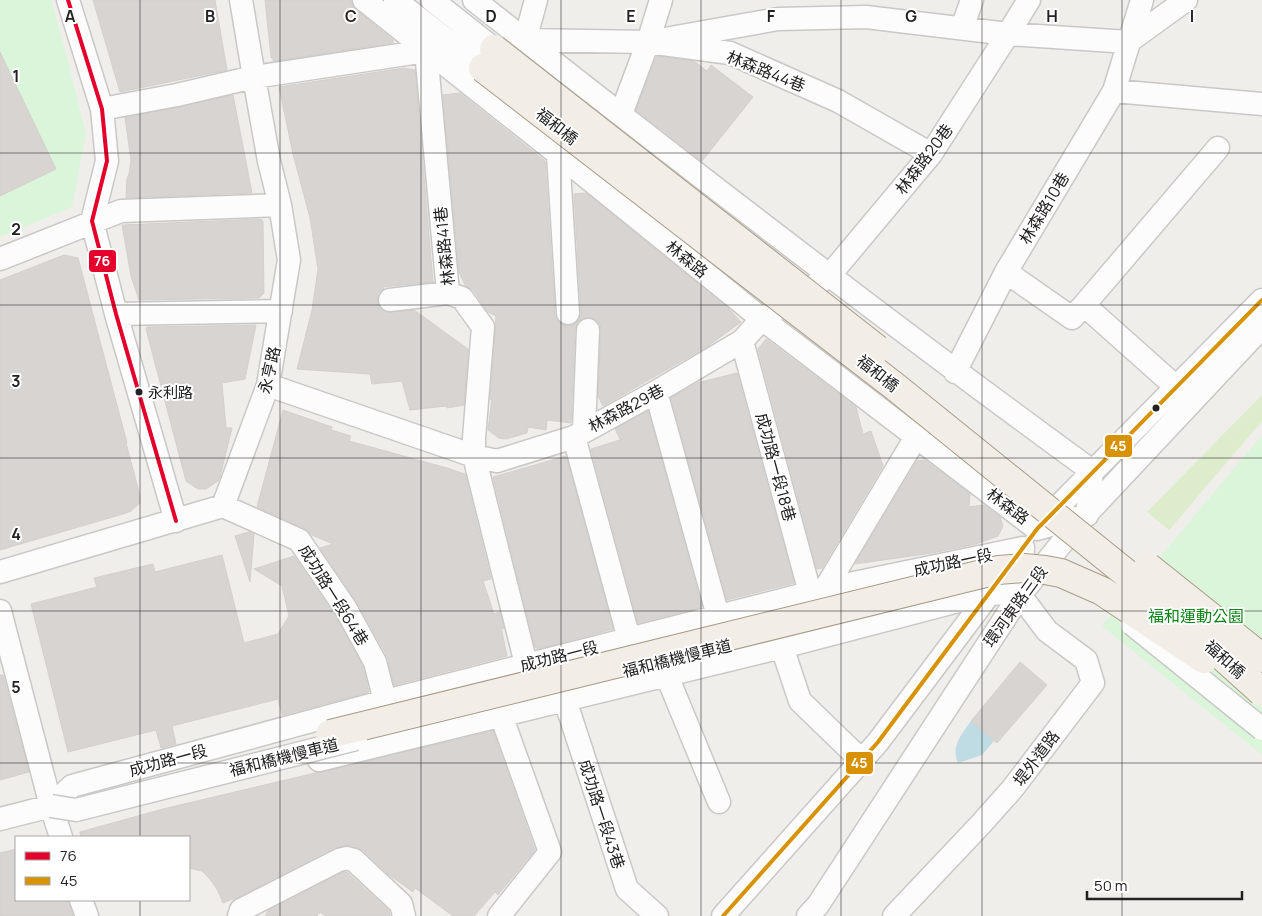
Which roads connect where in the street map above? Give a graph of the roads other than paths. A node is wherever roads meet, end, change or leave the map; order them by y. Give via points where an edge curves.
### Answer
1 (68, 0) edge
2 (241, 0) edge
3 (364, 0) edge
4 (395, 0) edge
5 (432, 0) edge
6 (474, 0) edge
7 (536, 0) edge
8 (661, 0) edge
9 (972, 0) edge
10 (1029, 0) edge
11 (1142, 0) edge
12 (1186, 0) edge
13 (867, 8) edge
14 (962, 28) junction
15 (1008, 34) junction
16 (525, 40) junction
17 (648, 42) junction
18 (1128, 42) junction
19 (426, 50) junction
20 (489, 59) junction
21 (254, 77) junction
22 (1114, 90) junction
23 (1262, 104) edge
24 (102, 110) junction
25 (621, 114) junction
26 (1218, 148) dead end
27 (558, 154) junction
28 (931, 154) junction
29 (280, 205) junction
30 (92, 221) junction
31 (0, 258) edge
32 (1006, 272) junction
33 (829, 276) junction
34 (448, 293) junction
35 (390, 300) dead end
36 (1262, 300) edge
37 (1084, 305) junction
38 (281, 311) junction
39 (568, 313) dead end
40 (116, 314) junction
41 (762, 319) junction
42 (1262, 327) edge
43 (588, 330) dead end
44 (742, 341) junction
45 (954, 372) junction
46 (268, 385) junction
47 (1176, 387) junction
48 (656, 392) junction
49 (579, 433) junction
50 (916, 437) junction
51 (474, 456) junction
52 (1092, 471) junction
53 (223, 506) junction
54 (1087, 515) junction
55 (176, 521) junction
56 (1037, 528) junction
57 (1023, 548) junction
58 (0, 572) edge
59 (817, 591) junction
60 (990, 593) junction
61 (1020, 595) junction
62 (0, 611) edge
63 (718, 616) junction
64 (836, 634) junction
65 (628, 639) junction
66 (782, 647) junction
67 (1262, 658) edge
68 (526, 664) junction
69 (667, 676) junction
70 (8, 677) edge
71 (1262, 692) edge
72 (1262, 697) edge
73 (566, 700) junction
74 (385, 701) junction
75 (501, 716) junction
76 (1262, 729) edge
77 (330, 734) dead end
78 (862, 760) junction
79 (719, 802) dead end
80 (51, 806) junction
81 (0, 819) edge
82 (61, 836) edge
83 (81, 901) edge
84 (87, 916) edge
85 (239, 916) edge
86 (404, 916) edge
87 (499, 916) edge
88 (657, 916) edge
89 (723, 916) edge
90 (808, 916) edge
91 (894, 916) edge

1 - 24 street
2 - 21 street, 永亨路
3 - 19 street, 林森路
4 - 20 street
5 - 20 street
6 - 16 street
7 - 16 street
8 - 17 street
9 - 14 street
10 - 15 street, 林森路20巷
11 - 18 street, 林森路10巷
12 - 18 street
13 - 14 street
13 - 17 street via 778,19
14 - 15 street
15 - 18 street
15 - 28 street, 林森路20巷
16 - 17 street, 林森路44巷
16 - 25 street
17 - 25 street
17 - 28 street, 林森路44巷 via 730,53 838,101
18 - 22 street, 林森路10巷
19 - 21 street
19 - 27 street, 林森路
19 - 34 street, 林森路41巷
20 - 67 main road, 福和橋, bridge via 898,365
20 - 71 main road, 福和橋, bridge via 1163,604
21 - 24 street
21 - 29 street, 永亨路
22 - 23 street
22 - 32 street, 林森路10巷
24 - 30 street via 107,161
25 - 33 street
26 - 37 street
27 - 39 street
27 - 41 street, 林森路
28 - 33 street, 林森路20巷
29 - 30 street via 120,211
29 - 38 street, 永亨路 via 290,260
30 - 31 street
30 - 40 street
32 - 37 street via 1072,318
32 - 45 street, 林森路10巷
33 - 41 street, 林森路20巷
33 - 45 street
34 - 35 street
34 - 51 street, 林森路41巷 via 462,298 483,327
36 - 47 street, 環河東路三段
37 - 47 street
38 - 40 street
38 - 46 street, 永亨路
40 - 55 street
41 - 44 street, 林森路29巷
41 - 50 street, 林森路
42 - 54 street, 環河東路三段
43 - 49 street
44 - 48 street, 林森路29巷
44 - 59 street, 成功路一段18巷
45 - 52 street
46 - 51 street, 林森路29巷
46 - 53 street, 永亨路
47 - 52 street, 環河東路三段
48 - 49 street, 林森路29巷
48 - 63 street
49 - 51 street, 林森路29巷 via 497,461
49 - 65 street
50 - 56 street, 林森路
50 - 59 street
51 - 68 street, 林森路41巷
52 - 54 street
52 - 56 street, 環河東路三段
53 - 55 street
53 - 74 street, 成功路一段64巷 via 299,540 346,609 375,662
54 - 56 street, 林森路
54 - 61 street, 環河東路三段
55 - 58 street
56 - 57 street, 環河東路三段
57 - 59 street, 成功路一段
57 - 60 street, 環河東路三段
57 - 61 street
59 - 63 street, 成功路一段
59 - 64 street, 成功路一段18巷
60 - 61 street
60 - 64 street
60 - 78 street, 環河東路三段
61 - 90 street, 環河東路三段
61 - 91 street, 堤外道路 via 1047,631 1086,660 1093,682 1013,788
62 - 70 street
63 - 65 street, 成功路一段
64 - 66 street
65 - 68 street, 成功路一段
66 - 69 street
66 - 78 street via 800,701
68 - 74 street, 成功路一段
69 - 73 street
69 - 79 street
70 - 80 street
72 - 77 main road, bridge via 1102,591 1061,574 1012,568 979,573
73 - 75 street
73 - 88 street, 成功路一段43巷 via 627,889
74 - 80 street, 成功路一段 via 72,786
75 - 80 street via 78,818
75 - 87 street via 550,852
76 - 80 street, 福和橋機慢車道, bridge via 1098,597 1057,582 1011,576 980,581 76,810
78 - 89 street, 環河東路三段
80 - 81 street, 成功路一段
80 - 82 street
83 - 84 street
85 - 86 street via 241,910 347,858 354,860 402,904

